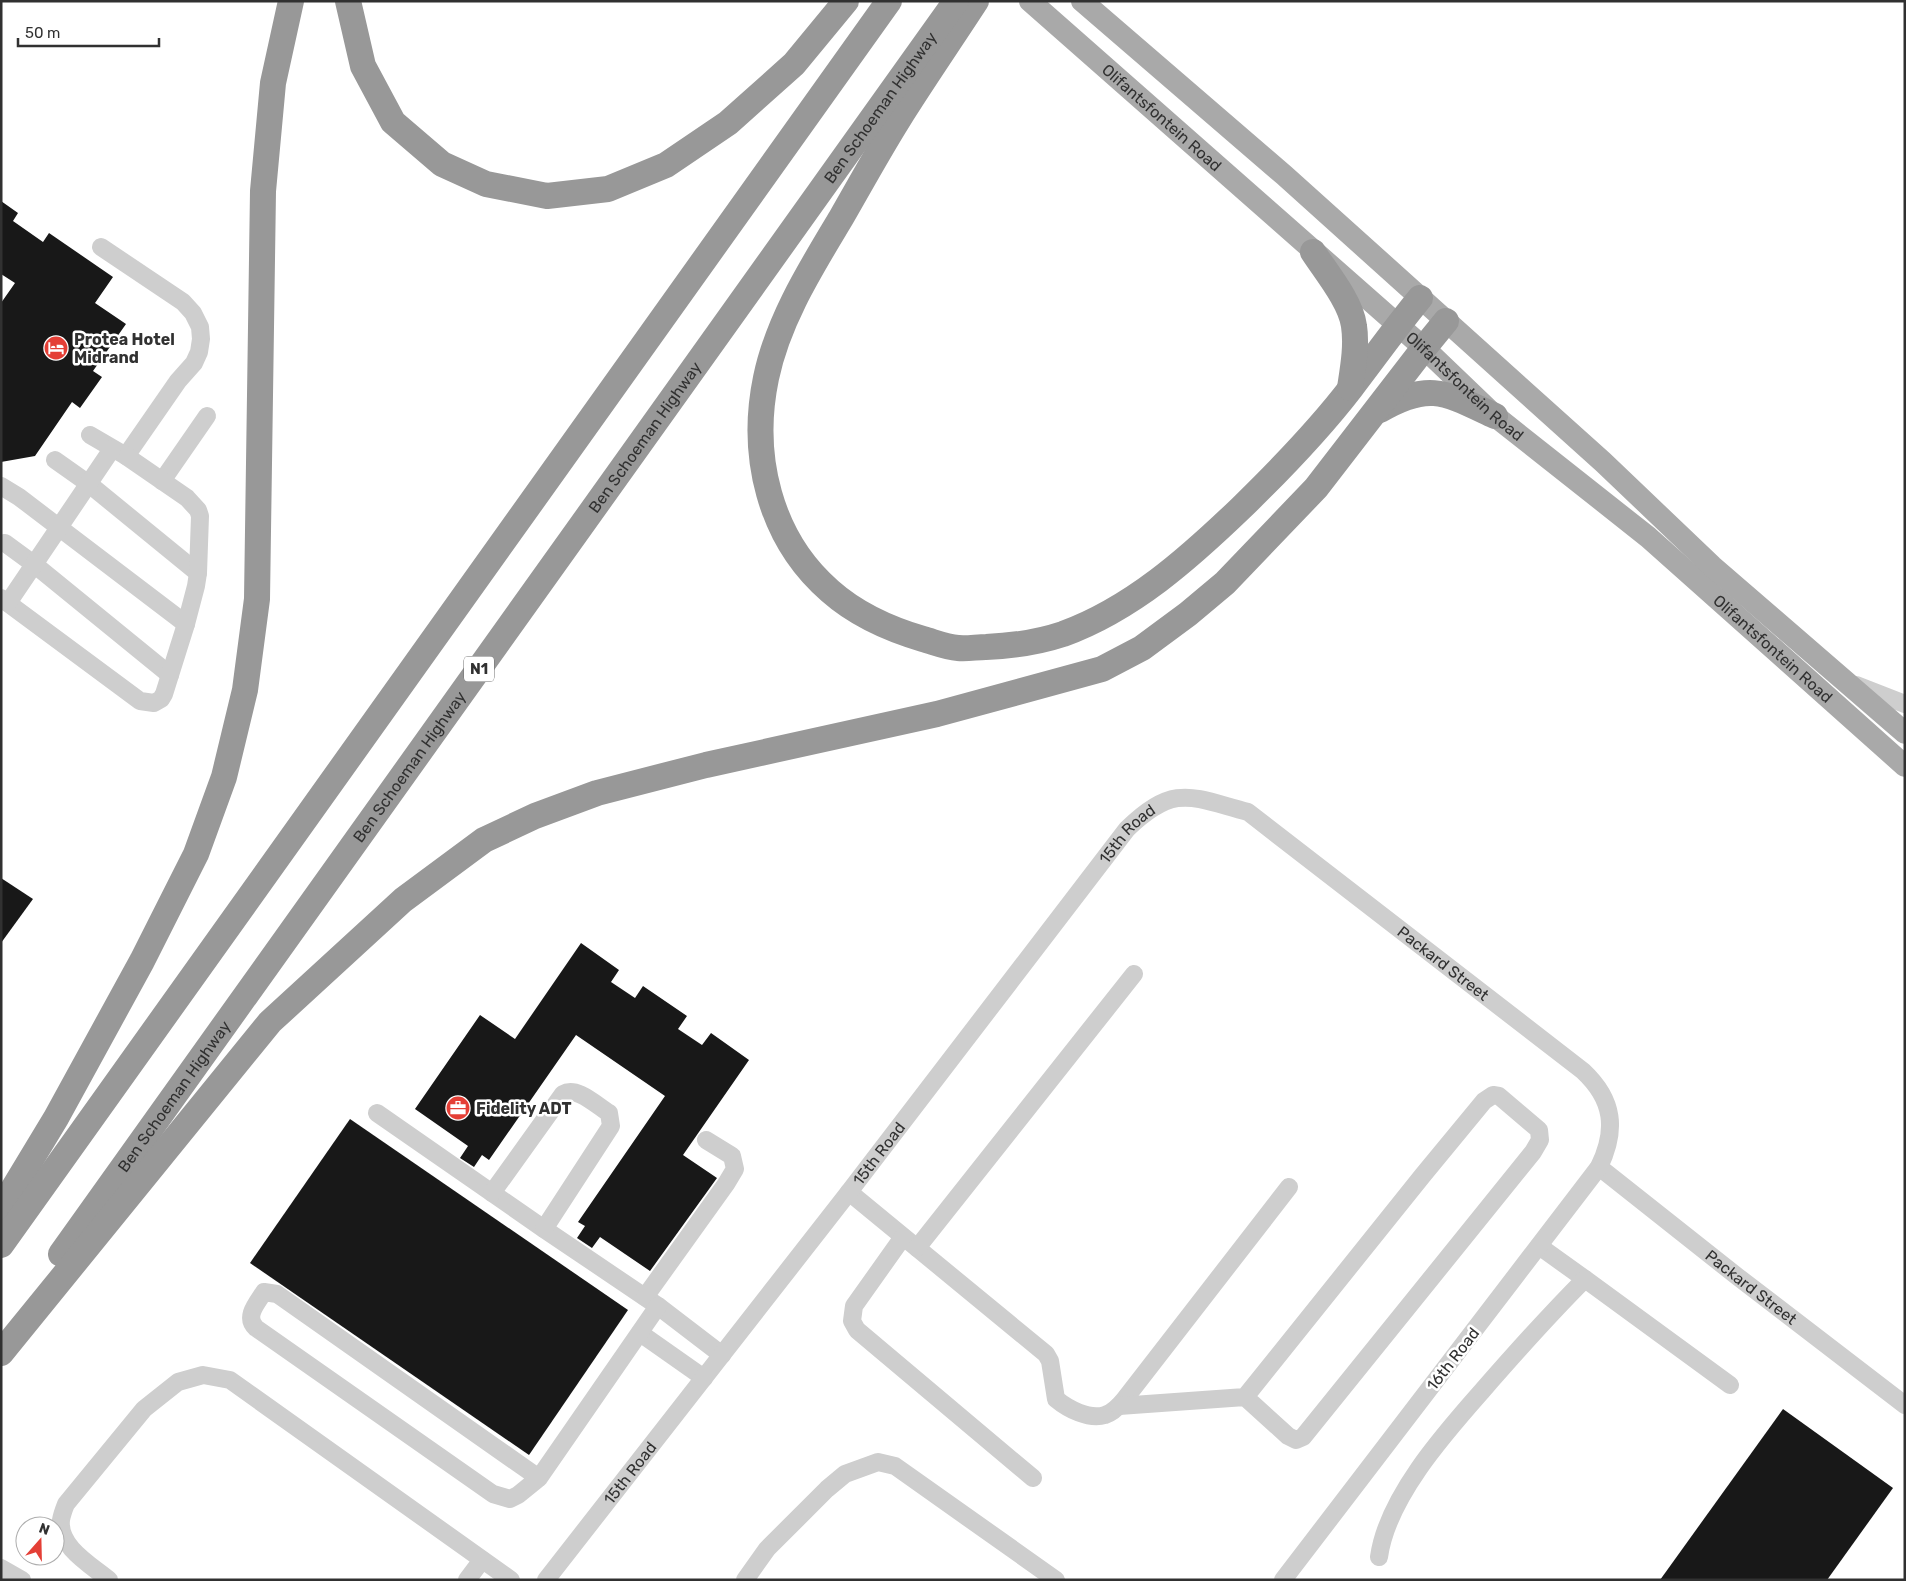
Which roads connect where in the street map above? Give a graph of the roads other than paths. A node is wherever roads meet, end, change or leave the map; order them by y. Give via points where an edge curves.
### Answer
1 (291, 1) edge
2 (348, 1) edge
3 (846, 1) edge
4 (889, 1) edge
5 (956, 1) edge
6 (976, 1) edge
7 (1030, 1) edge
8 (1082, 1) edge
9 (101, 247) dead end
10 (1313, 252) junction
11 (1420, 298) junction
12 (1446, 322) junction
13 (1398, 325) junction
14 (1424, 348) junction
15 (1350, 389) junction
16 (1376, 413) junction
17 (207, 416) dead end
18 (1495, 416) junction
19 (90, 435) dead end
20 (119, 452) junction
21 (55, 460) dead end
22 (162, 481) junction
23 (89, 484) junction
24 (1, 486) edge
25 (59, 527) junction
26 (5, 543) dead end
27 (35, 565) junction
28 (198, 573) junction
29 (5, 600) edge
30 (186, 624) junction
31 (170, 674) junction
32 (1844, 680) junction
33 (1905, 704) edge
34 (1905, 733) edge
35 (1905, 766) edge
36 (1248, 812) joint
37 (1134, 974) dead end
38 (377, 1113) dead end
39 (1611, 1133) joint
40 (706, 1140) dead end
41 (1599, 1167) junction
42 (1289, 1187) dead end
43 (849, 1192) junction
44 (492, 1194) junction
45 (1, 1209) edge
46 (544, 1229) junction
47 (903, 1237) junction
48 (1, 1245) edge
49 (1539, 1246) junction
50 (917, 1248) junction
51 (1585, 1279) junction
52 (651, 1302) junction
53 (640, 1334) junction
54 (1, 1337) edge
55 (1, 1353) edge
56 (722, 1355) junction
57 (704, 1378) junction
58 (1730, 1386) dead end
59 (1245, 1397) junction
60 (1904, 1405) edge
61 (1119, 1406) junction
62 (539, 1478) junction
63 (1033, 1478) dead end
64 (1379, 1557) dead end
65 (482, 1560) junction
66 (1, 1568) edge
67 (550, 1578) edge
68 (22, 1580) edge
69 (109, 1580) edge
70 (467, 1580) edge
71 (511, 1580) edge
72 (744, 1580) edge
73 (1056, 1580) edge
74 (1283, 1580) edge

1 - 45 highway via 273,83 263,191 257,599 245,690 224,777 196,854 56,1118
2 - 3 highway via 362,66 393,122 442,164 486,184 547,196 608,188 666,165 728,123 794,64
4 - 48 highway
5 - 54 highway, Ben Schoeman Highway / N1
6 - 15 highway via 899,118 808,273 785,320 766,375 761,411 766,486 778,523 797,555 818,581 844,603 879,624 958,648 1010,646 1062,634 1117,608 1161,578 1209,538 1279,472
7 - 10 main road, Olifantsfontein Road
8 - 11 main road, Olifantsfontein Road via 1284,175
9 - 20 street via 183,302 200,327 200,346 194,363
10 - 13 main road, Olifantsfontein Road
10 - 15 highway via 1350,310 1355,349
11 - 12 main road, Olifantsfontein Road
11 - 13 highway
12 - 14 highway
12 - 32 main road, Olifantsfontein Road via 1603,462 1712,566
13 - 14 main road, Olifantsfontein Road
13 - 15 highway
14 - 16 highway
14 - 18 main road, Olifantsfontein Road
16 - 18 highway via 1399,399 1429,392 1472,404
16 - 55 highway via 1316,488 1225,583 1142,648 1102,669 937,714 597,793 535,816 484,840 403,900 270,1022
17 - 22 street
18 - 35 main road, Olifantsfontein Road via 1648,537
19 - 20 street
20 - 22 street
20 - 23 street
21 - 23 street
22 - 28 street via 198,510
23 - 25 street
23 - 28 street
24 - 25 street
25 - 27 street
25 - 30 street
26 - 27 street
27 - 29 street
27 - 31 street
28 - 30 street
29 - 31 street via 140,701 154,703 161,699
30 - 31 street
32 - 33 street
32 - 34 main road, Olifantsfontein Road
36 - 39 street, Packard Street via 1583,1071 1603,1095
36 - 43 street, 15th Road via 1198,797 1178,798 1162,802 1145,812 1127,829
37 - 50 street
38 - 44 street
39 - 41 street, 16th Road
40 - 52 street via 732,1156 735,1169
41 - 49 street, 16th Road
41 - 60 street, Packard Street
42 - 61 street
43 - 47 street
43 - 56 street, 15th Road
44 - 46 street
44 - 46 street via 563,1094 576,1092 609,1113 611,1126
46 - 52 street
47 - 50 street
47 - 63 street via 854,1306 852,1321 857,1330
49 - 51 street
49 - 74 street, 16th Road
50 - 61 street via 1046,1354 1056,1399 1078,1412 1099,1416 1107,1415
51 - 58 street
51 - 64 street via 1536,1328 1445,1434 1398,1503 1384,1534
52 - 53 street
52 - 56 street
53 - 57 street
53 - 62 street
56 - 57 street, 15th Road
57 - 67 street, 15th Road
59 - 59 street via 1484,1101 1493,1095 1499,1096 1539,1130 1540,1140 1532,1152 1303,1437 1296,1440 1288,1436
59 - 61 street
62 - 62 street via 510,1498 493,1494 256,1328 250,1317 264,1292 277,1294
65 - 69 street via 230,1380 204,1375 178,1382 144,1409 66,1504 61,1521 66,1542
65 - 70 street
65 - 71 street
66 - 68 street
72 - 73 street via 767,1550 827,1489 845,1474 878,1462 895,1466

